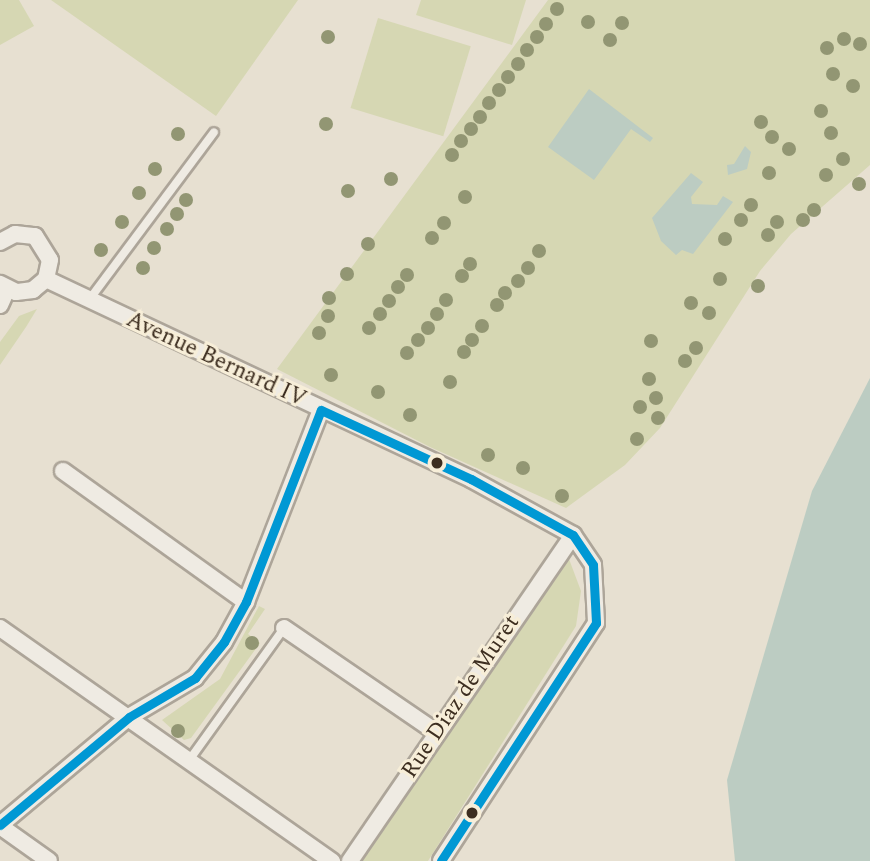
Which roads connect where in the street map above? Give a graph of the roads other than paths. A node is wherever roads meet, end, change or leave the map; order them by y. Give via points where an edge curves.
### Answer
1 (214, 132) dead end
2 (0, 242) edge
3 (46, 279) junction
4 (4, 286) edge
5 (89, 300) junction
6 (0, 305) edge
7 (321, 410) junction
8 (63, 471) dead end
9 (573, 535) junction
10 (246, 602) junction
11 (0, 628) edge
12 (284, 628) joint
13 (129, 717) junction
14 (436, 732) junction
15 (190, 759) junction
16 (0, 826) edge
17 (49, 861) edge
18 (332, 861) edge
19 (350, 861) edge
20 (441, 861) edge

1 - 5 lane
2 - 3 street via 25,233 43,242 50,260
3 - 4 street via 25,292
3 - 5 street, Avenue Bernard IV
4 - 6 street
5 - 7 street, Avenue Bernard IV
7 - 9 street, Avenue Bernard IV via 471,479
7 - 10 street
8 - 10 street
9 - 14 street, Rue Diaz de Muret
9 - 20 street, Avenue Bernard IV via 593,565 596,623
10 - 13 street via 224,642 195,678
11 - 13 street
12 - 14 street
12 - 15 lane
13 - 15 street
13 - 16 street
14 - 19 street, Rue Diaz de Muret
15 - 18 street
16 - 17 street

